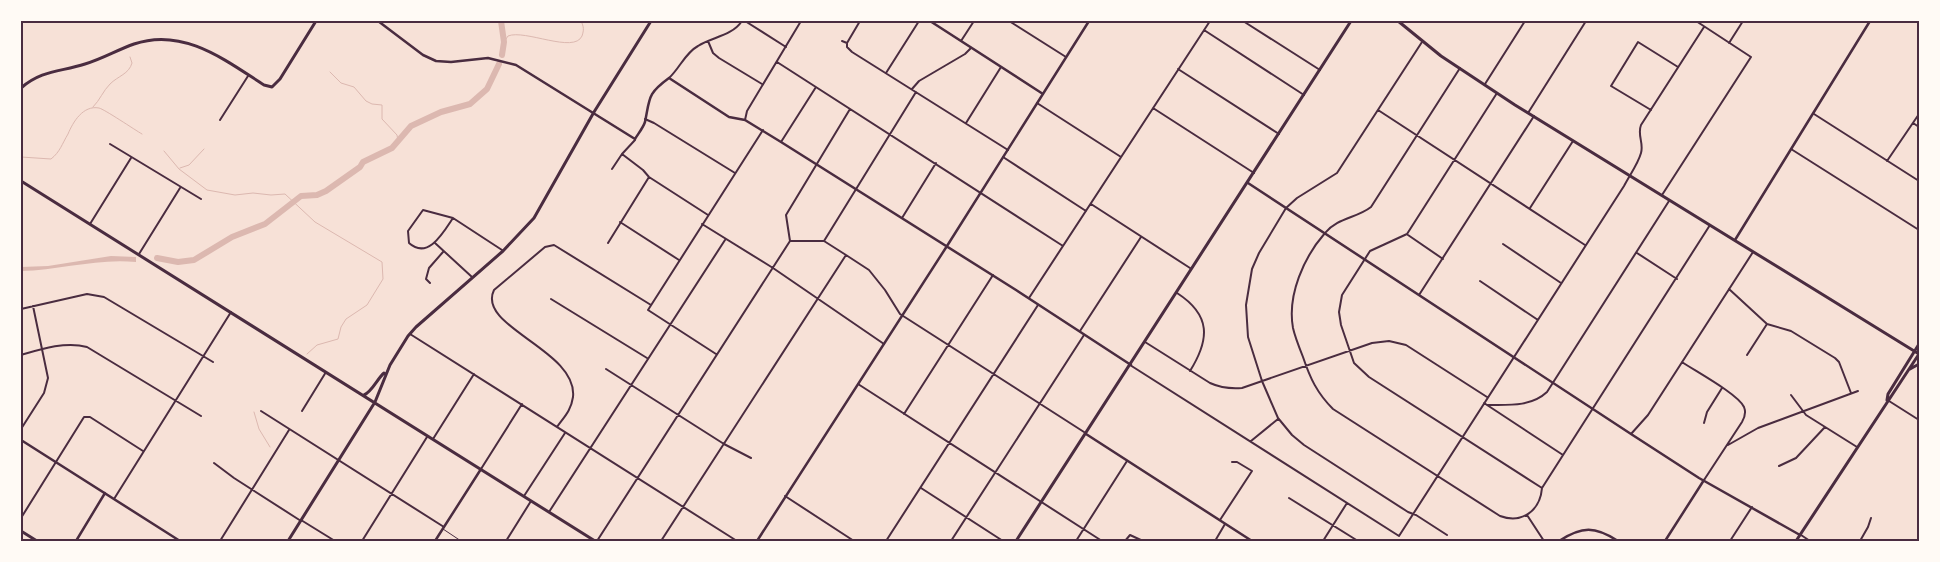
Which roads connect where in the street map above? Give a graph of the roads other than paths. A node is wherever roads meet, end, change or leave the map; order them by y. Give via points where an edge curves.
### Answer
1 (316, 21) edge
2 (378, 21) edge
3 (651, 21) edge
4 (743, 21) edge
5 (801, 21) edge
6 (860, 21) edge
7 (919, 21) edge
8 (930, 21) edge
9 (974, 21) edge
10 (1009, 21) edge
11 (1089, 21) edge
12 (1210, 21) edge
13 (1244, 21) edge
14 (1351, 21) edge
15 (1398, 21) edge
16 (1525, 21) edge
17 (1586, 21) edge
18 (1696, 21) edge
19 (1743, 21) edge
20 (1870, 21) edge
21 (1704, 27) junction
22 (1204, 30) junction
23 (708, 40) junction
24 (961, 41) junction
25 (1422, 41) junction
26 (842, 42) dead end
27 (847, 43) junction
28 (1729, 43) junction
29 (786, 47) junction
30 (971, 48) junction
31 (1066, 57) junction
32 (777, 62) junction
33 (1001, 67) junction
34 (1460, 68) junction
35 (1678, 68) junction
36 (1178, 69) junction
37 (1320, 70) junction
38 (886, 73) junction
39 (249, 75) junction
40 (669, 78) junction
41 (762, 84) junction
42 (1485, 84) junction
43 (816, 87) junction
44 (21, 88) edge
45 (912, 89) junction
46 (916, 92) junction
47 (1497, 93) junction
48 (1043, 94) junction
49 (1304, 95) junction
50 (1037, 103) junction
51 (1153, 108) junction
52 (850, 109) junction
53 (1378, 110) junction
54 (1651, 110) junction
55 (594, 112) junction
56 (1528, 113) junction
57 (1814, 114) junction
58 (1919, 114) edge
59 (1534, 116) junction
60 (645, 119) junction
61 (220, 120) dead end
62 (745, 120) junction
63 (1913, 123) junction
64 (966, 124) junction
65 (1919, 126) edge
66 (762, 130) junction
67 (891, 134) junction
68 (1279, 134) junction
69 (1417, 136) junction
70 (635, 139) junction
71 (1574, 140) junction
72 (781, 142) junction
73 (110, 144) dead end
74 (1008, 150) junction
75 (1792, 150) junction
76 (622, 154) junction
77 (1003, 157) junction
78 (1121, 157) junction
79 (132, 158) junction
80 (1454, 160) junction
81 (1887, 161) junction
82 (936, 163) junction
83 (817, 164) junction
84 (612, 169) dead end
85 (735, 172) junction
86 (1254, 174) junction
87 (1630, 175) junction
88 (649, 177) junction
89 (21, 180) edge
90 (1919, 181) edge
91 (1248, 183) junction
92 (1491, 184) junction
93 (180, 188) junction
94 (856, 190) junction
95 (981, 192) junction
96 (1662, 195) junction
97 (200, 199) dead end
98 (1670, 200) junction
99 (1090, 204) junction
100 (1286, 208) junction
101 (1530, 208) junction
102 (1086, 210) junction
103 (708, 215) junction
104 (453, 218) junction
105 (902, 218) junction
106 (620, 222) junction
107 (90, 224) junction
108 (702, 224) junction
109 (1710, 225) junction
110 (1919, 230) edge
111 (1325, 233) junction
112 (1407, 234) junction
113 (1141, 236) junction
114 (725, 240) junction
115 (1735, 240) junction
116 (790, 241) junction
117 (824, 241) junction
118 (435, 243) junction
119 (608, 243) dead end
120 (1504, 244) dead end
121 (1585, 245) junction
122 (947, 246) junction
123 (1063, 246) junction
124 (503, 251) junction
125 (1753, 251) junction
126 (444, 252) junction
127 (1637, 253) junction
128 (139, 254) junction
129 (846, 255) junction
130 (1364, 259) junction
131 (1443, 259) junction
132 (679, 260) junction
133 (773, 268) junction
134 (1192, 269) junction
135 (993, 275) junction
136 (474, 278) junction
137 (1677, 279) junction
138 (1480, 281) dead end
139 (430, 283) dead end
140 (1561, 283) junction
141 (1729, 289) junction
142 (1177, 293) junction
143 (1419, 295) junction
144 (1029, 298) junction
145 (551, 299) dead end
146 (817, 300) junction
147 (651, 305) junction
148 (1039, 305) junction
149 (33, 306) junction
150 (21, 309) edge
151 (231, 312) junction
152 (903, 315) junction
153 (1538, 320) junction
154 (1767, 324) junction
155 (670, 325) junction
156 (1080, 331) junction
157 (410, 334) junction
158 (1084, 334) junction
159 (1145, 342) junction
160 (884, 344) junction
161 (949, 344) junction
162 (1919, 344) edge
163 (42, 350) junction
164 (1350, 351) junction
165 (1914, 351) junction
166 (716, 354) junction
167 (1919, 354) edge
168 (21, 355) edge
169 (1747, 355) dead end
170 (204, 356) junction
171 (647, 358) junction
172 (1513, 358) junction
173 (213, 362) dead end
174 (1682, 362) junction
175 (1919, 364) edge
176 (1130, 365) junction
177 (1306, 365) junction
178 (386, 370) junction
179 (606, 370) dead end
180 (1190, 371) junction
181 (1908, 371) junction
182 (326, 372) junction
183 (474, 374) junction
184 (995, 374) junction
185 (1262, 381) junction
186 (858, 384) junction
187 (1552, 384) junction
188 (630, 385) junction
189 (1722, 388) junction
190 (1858, 391) dead end
191 (1851, 393) junction
192 (364, 395) junction
193 (1791, 395) dead end
194 (1487, 397) junction
195 (176, 400) junction
196 (1887, 400) junction
197 (374, 402) junction
198 (1484, 402) junction
199 (522, 404) junction
200 (1040, 404) junction
201 (1487, 405) junction
202 (1592, 410) junction
203 (261, 411) dead end
204 (302, 411) dead end
205 (1803, 412) junction
206 (678, 414) junction
207 (904, 414) junction
208 (201, 416) dead end
209 (1278, 418) junction
210 (1919, 420) edge
211 (1704, 423) dead end
212 (557, 427) junction
213 (1824, 427) junction
214 (21, 429) edge
215 (289, 430) junction
216 (565, 432) junction
217 (1086, 434) junction
218 (1631, 434) junction
219 (427, 436) junction
220 (1462, 437) junction
221 (433, 439) junction
222 (21, 440) edge
223 (1251, 441) junction
224 (950, 443) junction
225 (724, 444) junction
226 (1726, 446) junction
227 (1857, 447) junction
228 (590, 448) junction
229 (144, 451) junction
230 (1564, 455) junction
231 (751, 458) dead end
232 (338, 460) junction
233 (1127, 461) junction
234 (56, 462) junction
235 (1232, 462) dead end
236 (214, 463) dead end
237 (1779, 466) dead end
238 (481, 469) junction
239 (996, 473) junction
240 (1437, 476) junction
241 (638, 478) junction
242 (1704, 480) junction
243 (921, 488) junction
244 (1542, 488) junction
245 (252, 490) junction
246 (105, 493) junction
247 (391, 494) junction
248 (524, 496) junction
249 (785, 496) junction
250 (1289, 498) dead end
251 (114, 499) junction
252 (532, 501) junction
253 (1041, 502) junction
254 (1347, 503) junction
255 (683, 507) junction
256 (1752, 507) junction
257 (549, 512) junction
258 (1412, 514) junction
259 (1527, 516) junction
260 (966, 517) junction
261 (21, 518) edge
262 (1871, 518) dead end
263 (301, 520) junction
264 (1220, 520) junction
265 (1225, 524) junction
266 (1332, 526) junction
267 (443, 528) junction
268 (1084, 529) junction
269 (21, 531) edge
270 (1447, 534) dead end
271 (1800, 535) junction
272 (37, 541) edge
273 (76, 541) edge
274 (180, 541) edge
275 (220, 541) edge
276 (288, 541) edge
277 (335, 541) edge
278 (362, 541) edge
279 (435, 541) edge
280 (461, 541) edge
281 (506, 541) edge
282 (596, 541) edge
283 (661, 541) edge
284 (737, 541) edge
285 (757, 541) edge
286 (854, 541) edge
287 (886, 541) edge
288 (951, 541) edge
289 (1003, 541) edge
290 (1016, 541) edge
291 (1076, 541) edge
292 (1102, 541) edge
293 (1125, 541) edge
294 (1144, 541) edge
295 (1216, 541) edge
296 (1252, 541) edge
297 (1322, 541) edge
298 (1358, 541) edge
299 (1544, 541) edge
300 (1559, 541) edge
301 (1618, 541) edge
302 (1665, 541) edge
303 (1730, 541) edge
304 (1796, 541) edge
305 (1810, 541) edge
306 (1860, 541) edge

1 - 39 main road via 274,85 267,86
2 - 55 street via 432,60 451,62 483,57 506,61
3 - 55 main road
4 - 23 street via 732,31
4 - 29 street
5 - 29 street
6 - 27 street
7 - 38 street
8 - 24 street
9 - 24 street
10 - 31 street
11 - 31 street
12 - 22 street
13 - 37 street
14 - 37 main road
15 - 25 main road
16 - 42 street
17 - 56 street
18 - 21 street
19 - 28 street
20 - 57 street
21 - 28 street
21 - 35 street
22 - 36 street
22 - 49 street
23 - 40 street via 688,53
23 - 41 street via 713,53 719,58
24 - 30 street
25 - 34 main road
25 - 53 street
26 - 27 street
27 - 38 street via 849,50
28 - 96 street via 1751,57
29 - 32 street
30 - 33 street
30 - 45 street via 919,81
31 - 48 street
32 - 41 street
32 - 43 street
33 - 48 street
33 - 64 street
34 - 42 main road
34 - 69 street
35 - 54 street
35 - 54 street via 1638,42 1611,86
36 - 51 street
36 - 68 street
37 - 49 main road
38 - 45 street
39 - 44 main road via 208,49 189,42 155,40 136,43 90,62 44,74
39 - 61 street
40 - 60 street via 649,98
40 - 62 street via 729,117
41 - 62 street
42 - 47 main road
43 - 52 street
43 - 72 street
45 - 46 street
46 - 64 street
46 - 67 street
47 - 56 main road
47 - 80 street
48 - 50 street
49 - 68 main road
50 - 74 street
50 - 78 street
51 - 78 street
51 - 86 street
52 - 67 street
52 - 83 street
53 - 69 street
53 - 100 street via 1337,173
54 - 87 street via 1640,128 1642,151
55 - 70 street
55 - 124 main road via 534,218
56 - 59 main road
57 - 75 street
57 - 81 street
58 - 63 street
59 - 71 main road
59 - 92 street
60 - 70 street
60 - 85 street
62 - 66 street
63 - 65 street
63 - 81 street
64 - 74 street
66 - 72 street
66 - 85 street
67 - 82 street
67 - 94 street
68 - 86 main road
69 - 80 street
69 - 111 street via 1371,207 1335,224
70 - 76 street
71 - 87 main road
71 - 101 street
72 - 83 street
73 - 79 street
74 - 77 street
75 - 110 street
75 - 115 street
76 - 84 street
76 - 88 street
77 - 95 street
77 - 102 street
78 - 99 street
79 - 93 street
79 - 107 street
80 - 92 street
80 - 112 street
81 - 90 street
82 - 95 street
82 - 105 street
83 - 94 street
83 - 116 street via 786,215
85 - 103 street
86 - 91 main road
87 - 96 main road
87 - 121 street
88 - 103 street
88 - 106 street
89 - 107 main road
91 - 100 street
91 - 134 main road
92 - 101 street
92 - 131 street
93 - 97 street
93 - 128 street
94 - 105 street
94 - 117 street
95 - 122 street
95 - 123 street
96 - 98 main road
98 - 109 main road
98 - 127 street
99 - 102 street
99 - 113 street
100 - 111 street
100 - 185 street via 1259,253 1248,289 1248,337
101 - 121 street
102 - 123 street
103 - 108 street
104 - 118 street
104 - 118 street via 423,210 419,214 408,231 409,242 422,249
104 - 124 street
105 - 122 street
106 - 119 street
106 - 132 street
107 - 128 main road
108 - 114 street
108 - 132 street
109 - 115 main road
109 - 137 street
111 - 130 street
111 - 177 street via 1304,265 1293,295 1293,328
112 - 130 street via 1370,251
112 - 131 street
113 - 134 street
113 - 156 street
114 - 133 street
114 - 155 street
115 - 125 main road
116 - 117 street
116 - 133 street
117 - 129 street
118 - 126 street
120 - 140 street
121 - 140 street
122 - 135 street
122 - 152 street
123 - 144 street
124 - 136 main road
125 - 141 street
125 - 165 main road
126 - 136 street
126 - 139 street via 429,268 426,279
127 - 137 street
127 - 187 street
128 - 151 main road
129 - 146 street
129 - 152 street via 869,270
130 - 143 street
130 - 164 street via 1340,301 1340,320
131 - 143 street
132 - 147 street
133 - 146 street
133 - 166 street
134 - 142 main road
135 - 144 street
135 - 161 street
136 - 157 main road
137 - 202 street
138 - 153 street
140 - 153 street
141 - 154 street
141 - 174 street
142 - 159 main road
142 - 180 street via 1194,307 1201,319 1203,346
143 - 172 street
144 - 148 street
145 - 171 street
146 - 160 street
146 - 225 street
147 - 155 street via 649,312
147 - 212 street via 554,245 545,247 494,290 492,301 499,316 560,364 572,385 568,414
148 - 156 street
148 - 184 street
149 - 150 street
149 - 163 street
149 - 170 street via 87,294 104,297
151 - 170 street
151 - 182 main road
152 - 160 street
152 - 161 street
153 - 172 street
154 - 169 street
154 - 191 street via 1791,331 1835,358
155 - 166 street
155 - 171 street
156 - 158 street
157 - 178 main road
157 - 183 street
158 - 176 street
158 - 200 street
159 - 176 main road
159 - 180 street
160 - 186 street
161 - 184 street
161 - 207 street
162 - 165 main road
163 - 168 street
163 - 195 street via 69,345 87,347
163 - 214 street via 48,373 46,387
164 - 177 street
164 - 194 street via 1381,341 1401,343
164 - 220 street via 1354,363 1370,377
165 - 167 main road
165 - 196 main road
166 - 206 street
167 - 181 main road
170 - 173 street
170 - 195 street
171 - 188 street
172 - 187 street
172 - 194 street
174 - 189 street
174 - 218 street via 1648,415
175 - 181 main road
176 - 217 main road
176 - 223 street
177 - 185 street
177 - 240 street via 1311,382 1332,409
178 - 192 main road
178 - 197 main road
179 - 188 street
180 - 185 street via 1221,388 1242,388
181 - 196 main road
182 - 192 main road
182 - 204 street
183 - 199 street
183 - 221 street
184 - 200 street
184 - 224 street
185 - 209 street
186 - 207 street
186 - 249 street
187 - 201 street via 1536,400
187 - 202 street
188 - 206 street
188 - 228 street
189 - 211 street
189 - 226 street via 1738,398 1745,408 1744,419
190 - 191 street
191 - 205 street
192 - 197 main road
193 - 205 street
194 - 198 street
195 - 208 street
195 - 229 street
196 - 210 street
196 - 227 main road
197 - 219 main road
197 - 232 main road
198 - 201 street
198 - 220 street
199 - 212 street
199 - 238 street
200 - 217 street
200 - 239 street
201 - 230 street
202 - 218 street
202 - 230 street
203 - 215 street
205 - 213 street
205 - 226 street via 1758,428
206 - 225 street
206 - 241 street
207 - 224 street
209 - 223 street
209 - 258 street via 1304,444
212 - 216 street
213 - 227 street
213 - 237 street via 1796,458
215 - 232 street
215 - 245 street
216 - 228 street
216 - 248 street
217 - 233 street
217 - 253 main road
218 - 242 street
219 - 221 main road
219 - 247 street
220 - 240 street
220 - 244 street
221 - 238 main road
222 - 234 street
223 - 254 street
224 - 239 street
224 - 243 street
225 - 231 street
225 - 255 street
226 - 242 street
227 - 271 main road
228 - 241 street
228 - 257 street
229 - 234 street via 86,417
229 - 251 street
230 - 244 street
232 - 247 street
232 - 263 main road
233 - 264 street
233 - 268 street
234 - 246 street
234 - 261 street
235 - 264 street via 1252,471
236 - 245 street
238 - 248 main road
238 - 267 street
239 - 253 street
239 - 260 street
240 - 258 street
240 - 259 street via 1500,516 1515,519
241 - 255 street
241 - 282 street
242 - 256 street
242 - 302 street
243 - 260 street
243 - 287 street
244 - 259 street via 1538,503
245 - 263 street
245 - 275 street
246 - 251 street
246 - 273 street
247 - 267 street
247 - 278 street
248 - 252 main road
249 - 285 street
249 - 286 street
250 - 266 street
251 - 274 street
252 - 257 main road
252 - 281 street
253 - 268 street
253 - 290 main road
254 - 258 street via 1399,536
254 - 266 street
255 - 283 street
255 - 284 street
256 - 271 street
256 - 303 street
257 - 282 main road
258 - 270 street
259 - 299 street
260 - 288 street
260 - 289 street
262 - 306 street
263 - 276 main road
263 - 277 street
264 - 265 street
265 - 295 street
265 - 296 street
266 - 297 street
266 - 298 street
267 - 279 street
267 - 280 lane
268 - 291 street
268 - 292 street
269 - 272 main road
271 - 304 main road
271 - 305 street
293 - 294 street via 1130,535
300 - 301 street via 1573,532 1590,529

